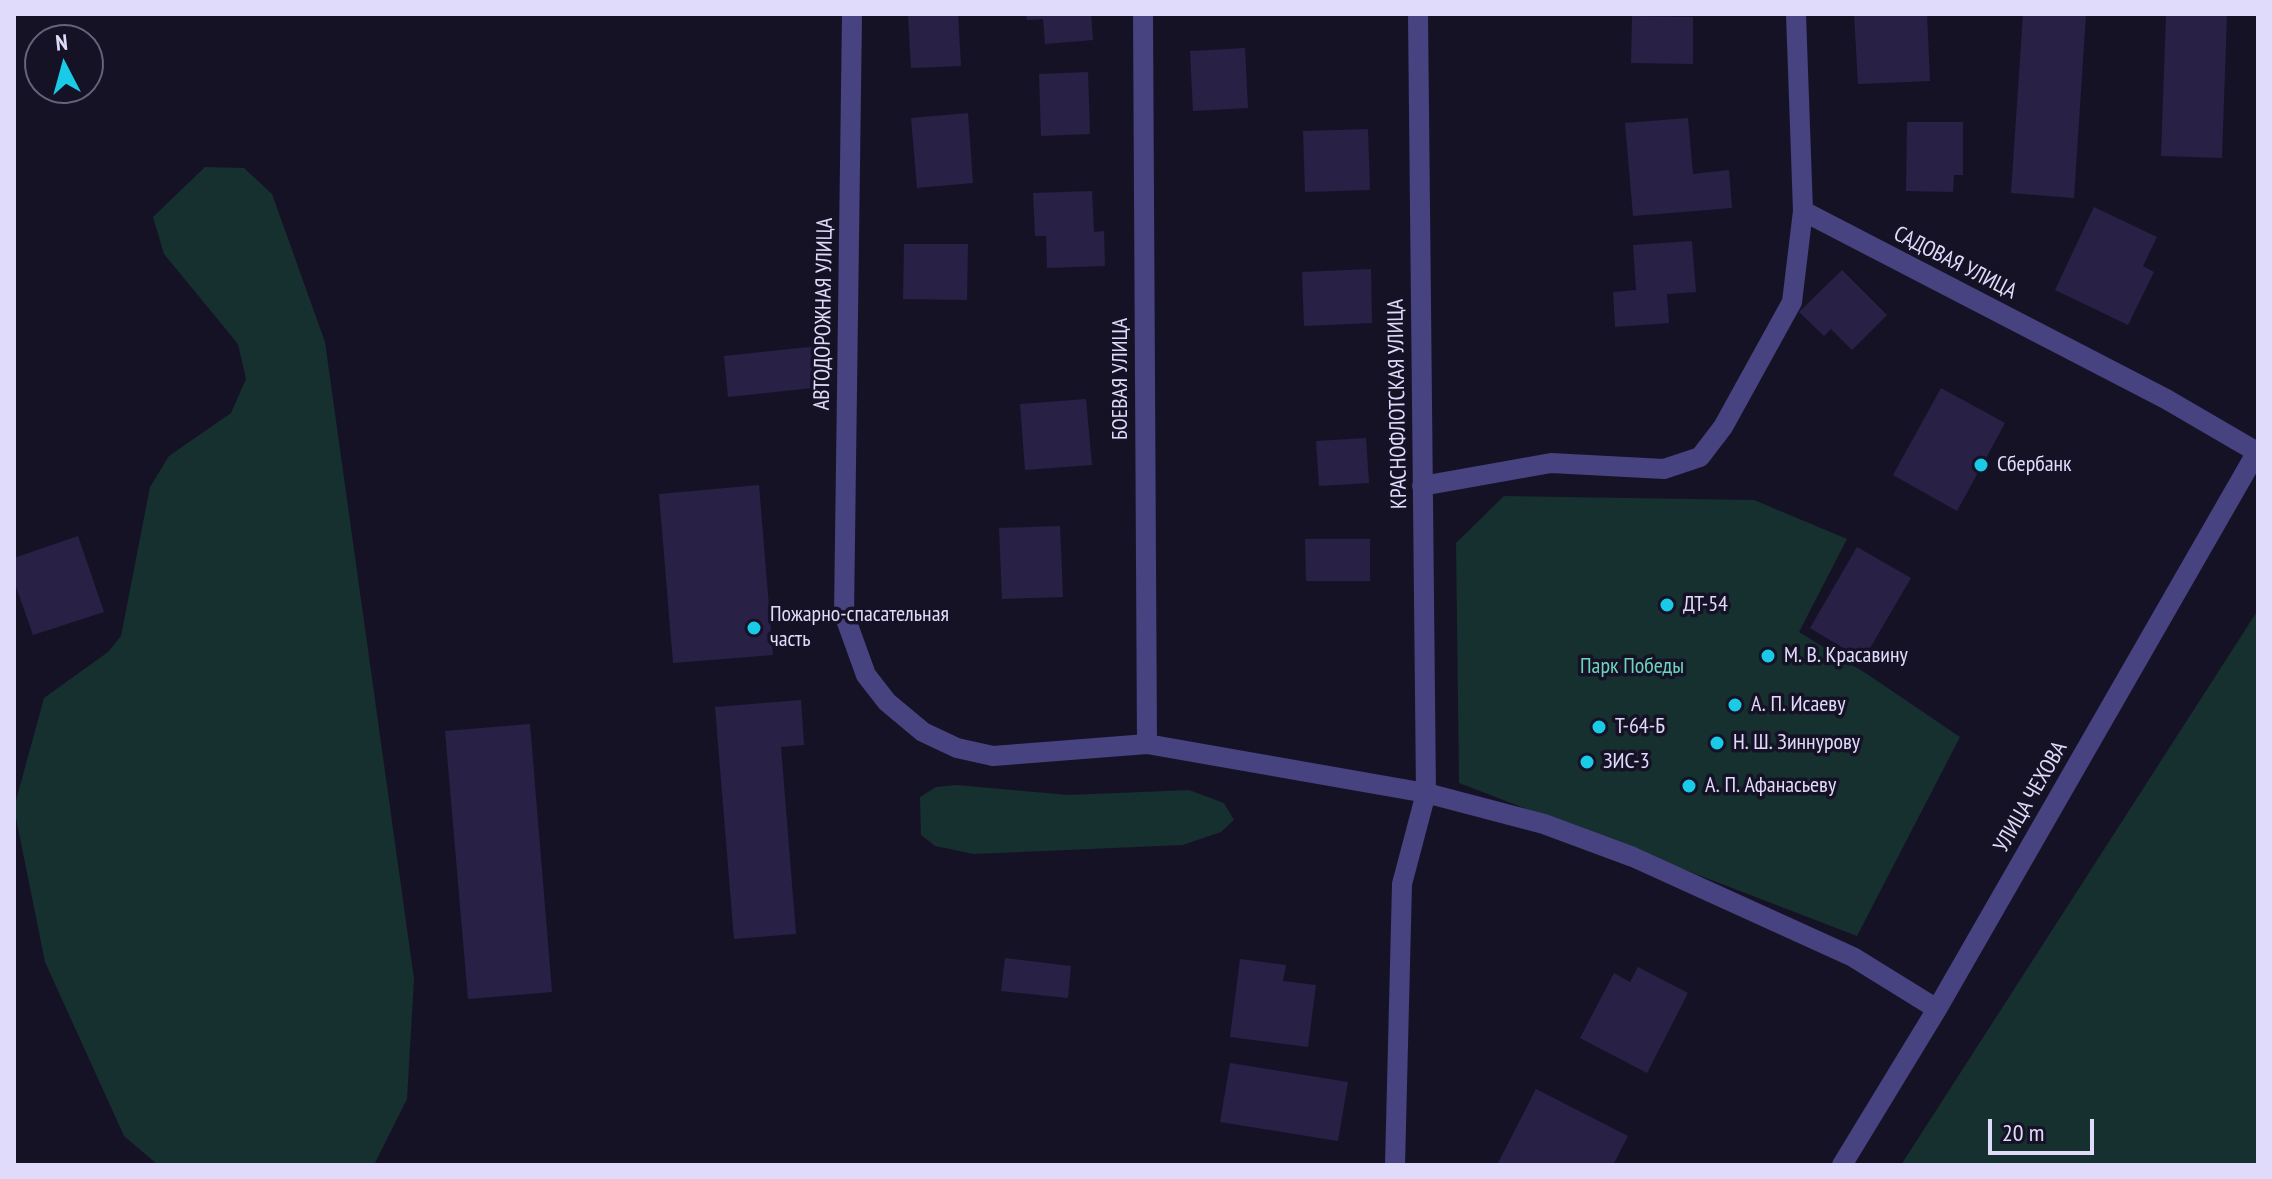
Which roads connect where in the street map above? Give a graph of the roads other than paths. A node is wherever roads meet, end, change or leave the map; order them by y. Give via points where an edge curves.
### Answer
1 (852, 14) edge
2 (1143, 14) edge
3 (1418, 14) edge
4 (1796, 14) edge
5 (1803, 211) junction
6 (2257, 451) edge
7 (1422, 486) junction
8 (1147, 744) junction
9 (1426, 793) junction
10 (1937, 1009) junction
11 (1395, 1165) edge
12 (1842, 1165) edge

1 - 8 street, АВТОДОРОЖНАЯ УЛИЦА via 844,614 866,675 887,702 923,732 957,748 993,756
2 - 8 street, БОЕВАЯ УЛИЦА
3 - 7 street, КРАСНОФЛОТСКАЯ УЛИЦА
4 - 5 street
5 - 6 street, САДОВАЯ УЛИЦА
5 - 7 street via 1792,302 1723,427 1700,457 1664,469 1551,463
6 - 10 street, УЛИЦА ЧЕХОВА
7 - 9 street, КРАСНОФЛОТСКАЯ УЛИЦА
8 - 9 street
9 - 10 street via 1544,824 1633,857 1853,957
9 - 11 street, КРАСНОФЛОТСКАЯ УЛИЦА via 1402,884
10 - 12 street, УЛИЦА ЧЕХОВА

